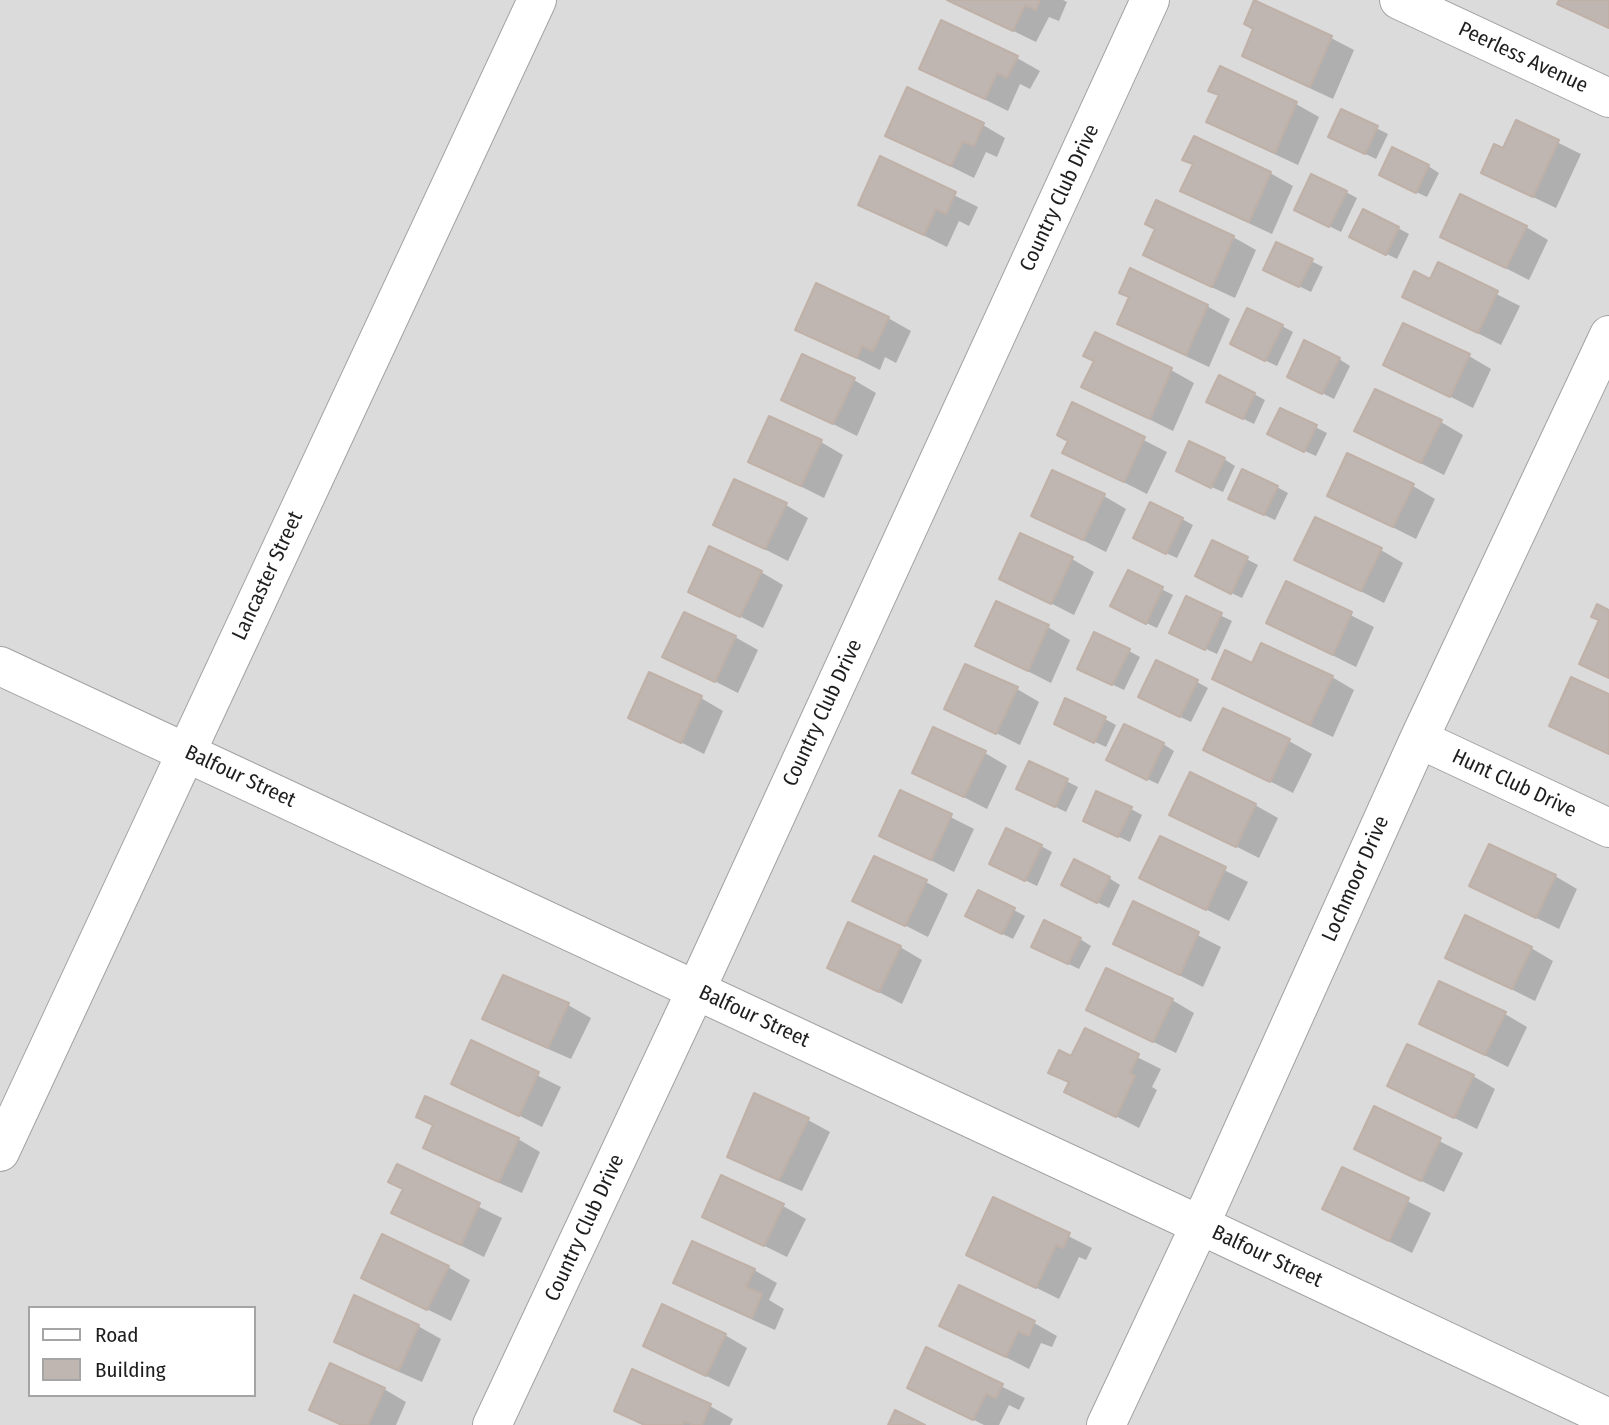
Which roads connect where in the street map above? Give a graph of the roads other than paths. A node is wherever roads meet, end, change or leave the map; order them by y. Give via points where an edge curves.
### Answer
1 (537, 0) edge
2 (1150, 0) edge
3 (1399, 0) edge
4 (1609, 98) edge
5 (1609, 335) edge
6 (0, 666) edge
7 (1419, 739) junction
8 (186, 751) junction
9 (1609, 828) edge
10 (696, 990) junction
11 (0, 1152) edge
12 (1200, 1225) junction
13 (1609, 1418) edge
14 (492, 1425) edge
15 (1106, 1425) edge

1 - 8 street, Lancaster Street
2 - 10 street, Country Club Drive
3 - 4 street, Peerless Avenue
5 - 7 street, Lochmoor Drive
6 - 8 street, Balfour Street
7 - 9 street, Hunt Club Drive
7 - 12 street, Lochmoor Drive
8 - 10 street, Balfour Street
8 - 11 street, Lancaster Street
10 - 12 street, Balfour Street
10 - 14 street, Country Club Drive
12 - 13 street, Balfour Street
12 - 15 street, Lochmoor Drive

